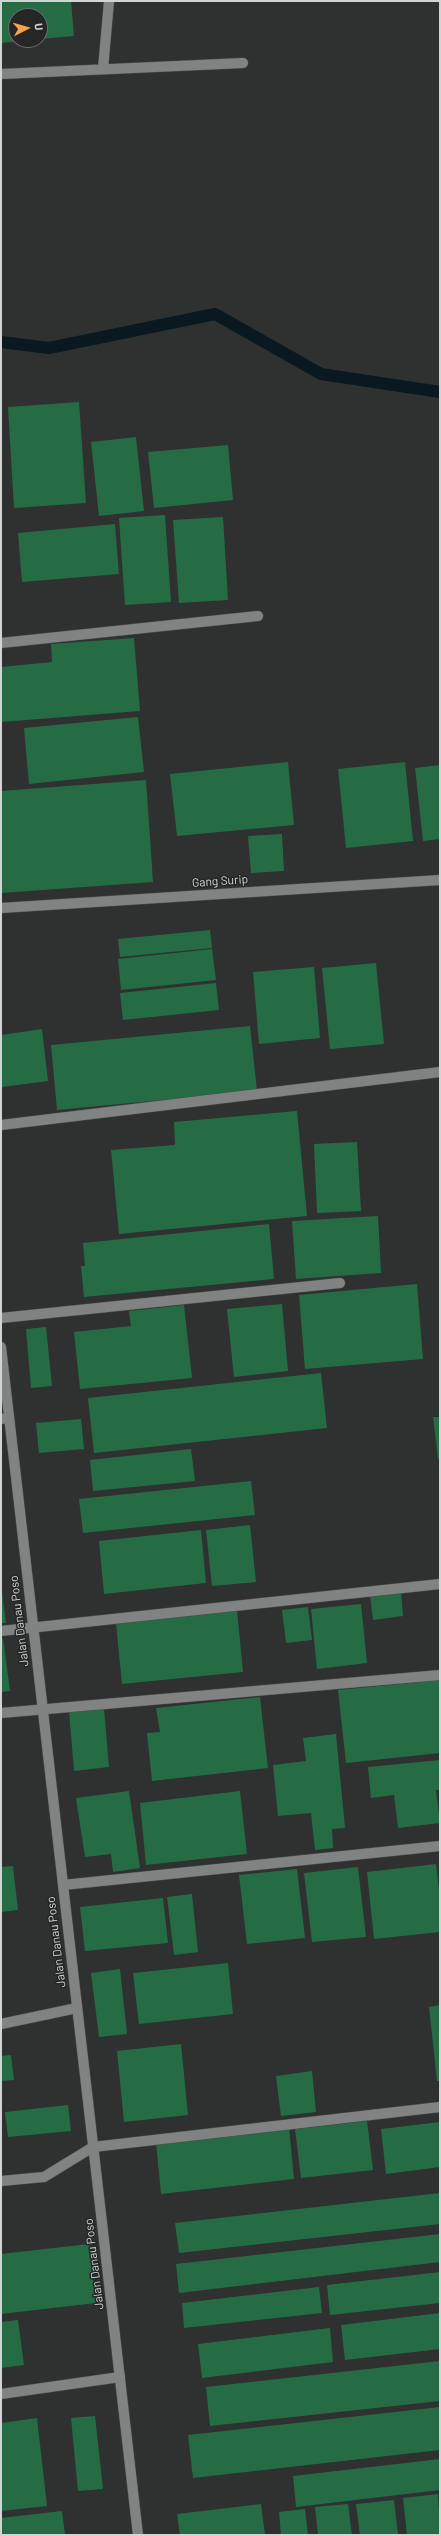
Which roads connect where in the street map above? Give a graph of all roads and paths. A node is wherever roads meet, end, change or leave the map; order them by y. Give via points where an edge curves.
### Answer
1 (109, 1) edge
2 (243, 63) dead end
3 (103, 69) junction
4 (1, 74) edge
5 (258, 616) dead end
6 (1, 643) edge
7 (440, 880) edge
8 (1, 908) edge
9 (440, 1072) edge
10 (1, 1125) edge
11 (340, 1284) dead end
12 (1, 1318) edge
13 (1, 1347) edge
14 (5, 1419) edge
15 (440, 1584) edge
16 (33, 1627) junction
17 (1, 1631) edge
18 (440, 1676) edge
19 (43, 1709) junction
20 (1, 1713) edge
21 (440, 1846) edge
22 (63, 1885) junction
23 (77, 2008) junction
24 (1, 2024) edge
25 (440, 2107) edge
26 (93, 2147) junction
27 (1, 2181) edge
28 (120, 2377) junction
29 (1, 2394) edge
30 (138, 2535) edge

1 - 3 street
2 - 3 street
3 - 4 street
5 - 6 street
7 - 8 street, Gang Surip
9 - 10 street
11 - 12 street
13 - 14 street, Jalan Danau Poso
14 - 16 street, Jalan Danau Poso
15 - 16 street
16 - 17 street
16 - 19 street, Jalan Danau Poso
18 - 19 street
19 - 20 street
19 - 22 street, Jalan Danau Poso
21 - 22 street
22 - 23 street, Jalan Danau Poso
23 - 24 street
23 - 26 street, Jalan Danau Poso
25 - 26 street
26 - 27 street via 44,2177
26 - 28 street, Jalan Danau Poso
28 - 29 street
28 - 30 street, Jalan Danau Poso

